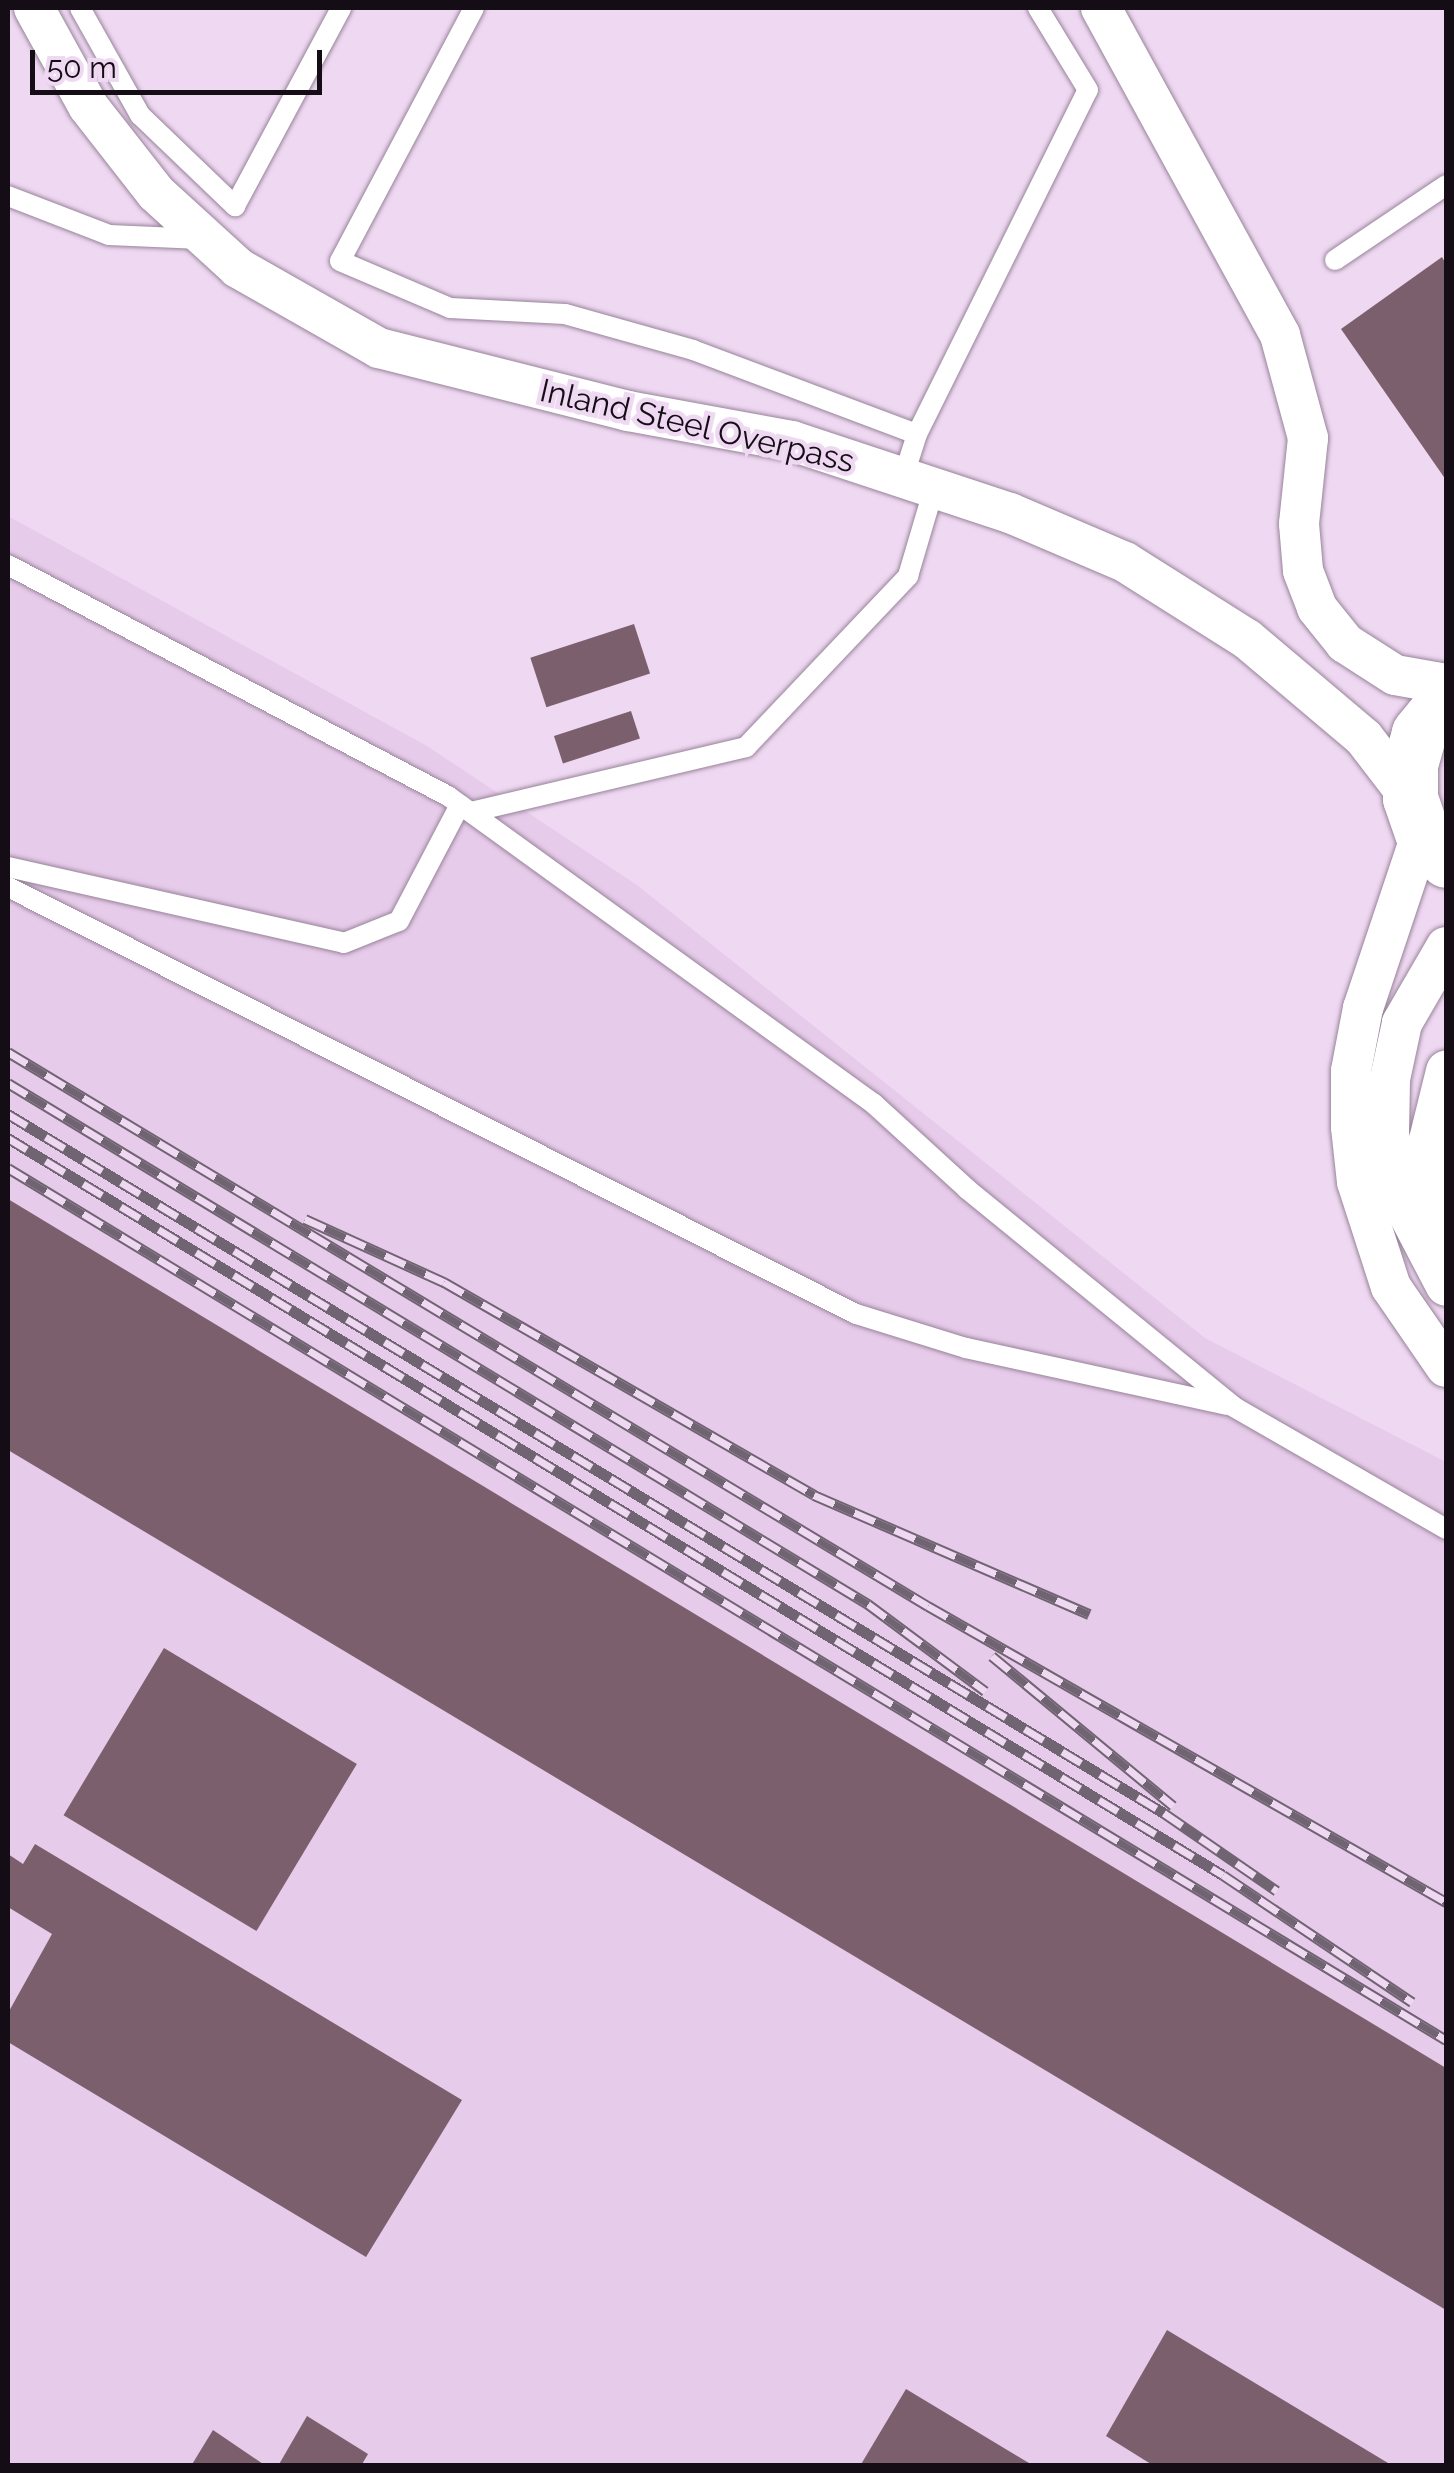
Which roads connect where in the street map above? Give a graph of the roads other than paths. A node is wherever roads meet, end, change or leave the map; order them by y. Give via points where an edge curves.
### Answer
1 (34, 8) edge
2 (80, 8) edge
3 (341, 8) edge
4 (474, 8) edge
5 (1038, 8) edge
6 (1101, 8) edge
7 (1446, 185) edge
8 (8, 196) edge
9 (208, 239) junction
10 (1335, 260) dead end
11 (916, 434) junction
12 (919, 483) junction
13 (8, 565) edge
14 (1446, 684) edge
15 (1446, 700) edge
16 (466, 809) junction
17 (1426, 830) edge
18 (8, 867) edge
19 (8, 887) edge
20 (1446, 947) edge
21 (1446, 1071) edge
22 (1446, 1262) edge
23 (1446, 1286) edge
24 (1446, 1367) edge
25 (1234, 1407) junction
26 (1446, 1529) edge

1 - 9 street, Inland Steel Overpass via 88,106 156,192
2 - 3 lane via 140,115 235,206
4 - 11 lane via 340,261 450,308 564,314 694,350
5 - 11 lane via 1088,90
6 - 14 street via 1280,335 1308,438 1299,524 1302,570 1316,608 1345,644 1395,674
7 - 10 lane
8 - 9 lane via 109,236
9 - 12 street, Inland Steel Overpass via 238,268 378,348 628,411 792,441
11 - 12 lane
12 - 16 lane via 908,576 746,748
12 - 17 street, Inland Steel Overpass via 1124,562 1248,639 1364,738
13 - 16 lane
15 - 17 main road via 1420,733 1410,765
16 - 18 lane via 399,921 344,944
16 - 25 lane via 874,1104 967,1189
17 - 24 street via 1363,1008 1351,1071 1352,1128 1357,1182 1392,1287
19 - 25 lane via 856,1314 966,1348
20 - 23 street via 1402,1023 1390,1079 1389,1134 1400,1198
21 - 22 street via 1425,1156
25 - 26 lane

